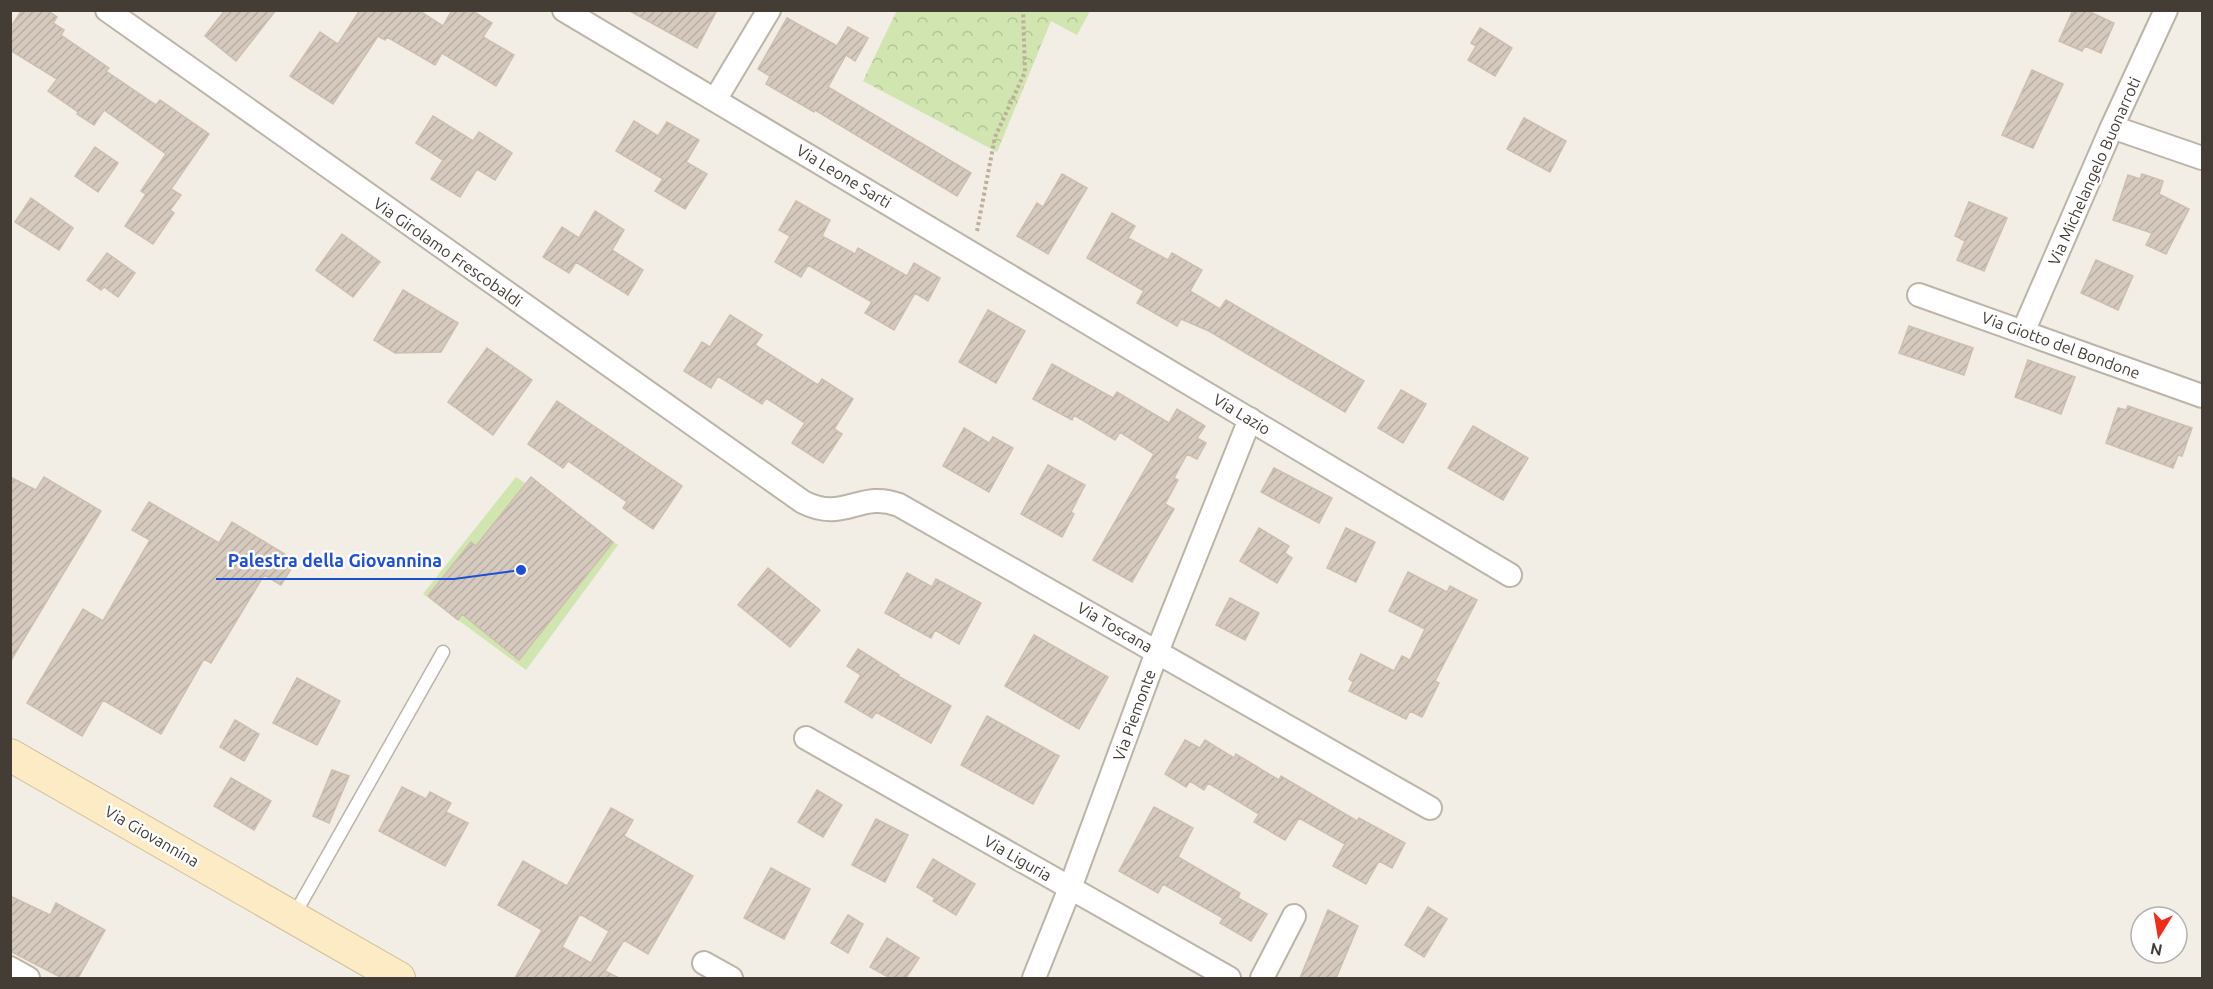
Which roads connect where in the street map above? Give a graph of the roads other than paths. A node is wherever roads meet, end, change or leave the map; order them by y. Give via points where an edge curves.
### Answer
1 (107, 10) edge
2 (564, 10) edge
3 (769, 10) edge
4 (2166, 10) edge
5 (715, 100) junction
6 (2112, 127) junction
7 (2202, 158) edge
8 (973, 253) joint
9 (1919, 295) dead end
10 (2023, 332) junction
11 (2202, 396) edge
12 (1250, 419) junction
13 (790, 494) joint
14 (1510, 575) dead end
15 (443, 652) dead end
16 (1157, 652) junction
17 (806, 738) dead end
18 (10, 755) edge
19 (1430, 808) dead end
20 (1070, 888) junction
21 (1294, 916) dead end
22 (293, 918) junction
23 (704, 963) dead end
24 (10, 968) edge
25 (28, 978) edge
26 (399, 978) edge
27 (731, 978) edge
28 (1034, 978) edge
29 (1229, 978) edge
30 (1262, 978) edge

1 - 13 street, Via Girolamo Frescobaldi
2 - 5 street, Via Leone Sarti
3 - 5 street
4 - 6 street, Via Michelangelo Buonarroti
5 - 8 street, Via Leone Sarti
6 - 7 street
6 - 10 street, Via Michelangelo Buonarroti
8 - 12 street, Via Lazio
9 - 10 street, Via Giotto del Bondone
10 - 11 street, Via Giotto del Bondone
12 - 14 street, Via Lazio
12 - 16 street, Via Piemonte
13 - 16 street, Via Toscana via 821,509 839,510 874,500 899,505
15 - 22 lane
16 - 19 street, Via Toscana
16 - 20 street, Via Piemonte
17 - 20 street, Via Liguria
18 - 22 street, Via Giovannina
20 - 28 street, Via Piemonte
20 - 29 street, Via Liguria
21 - 30 street
22 - 26 street, Via Giovannina
23 - 27 street
24 - 25 street

